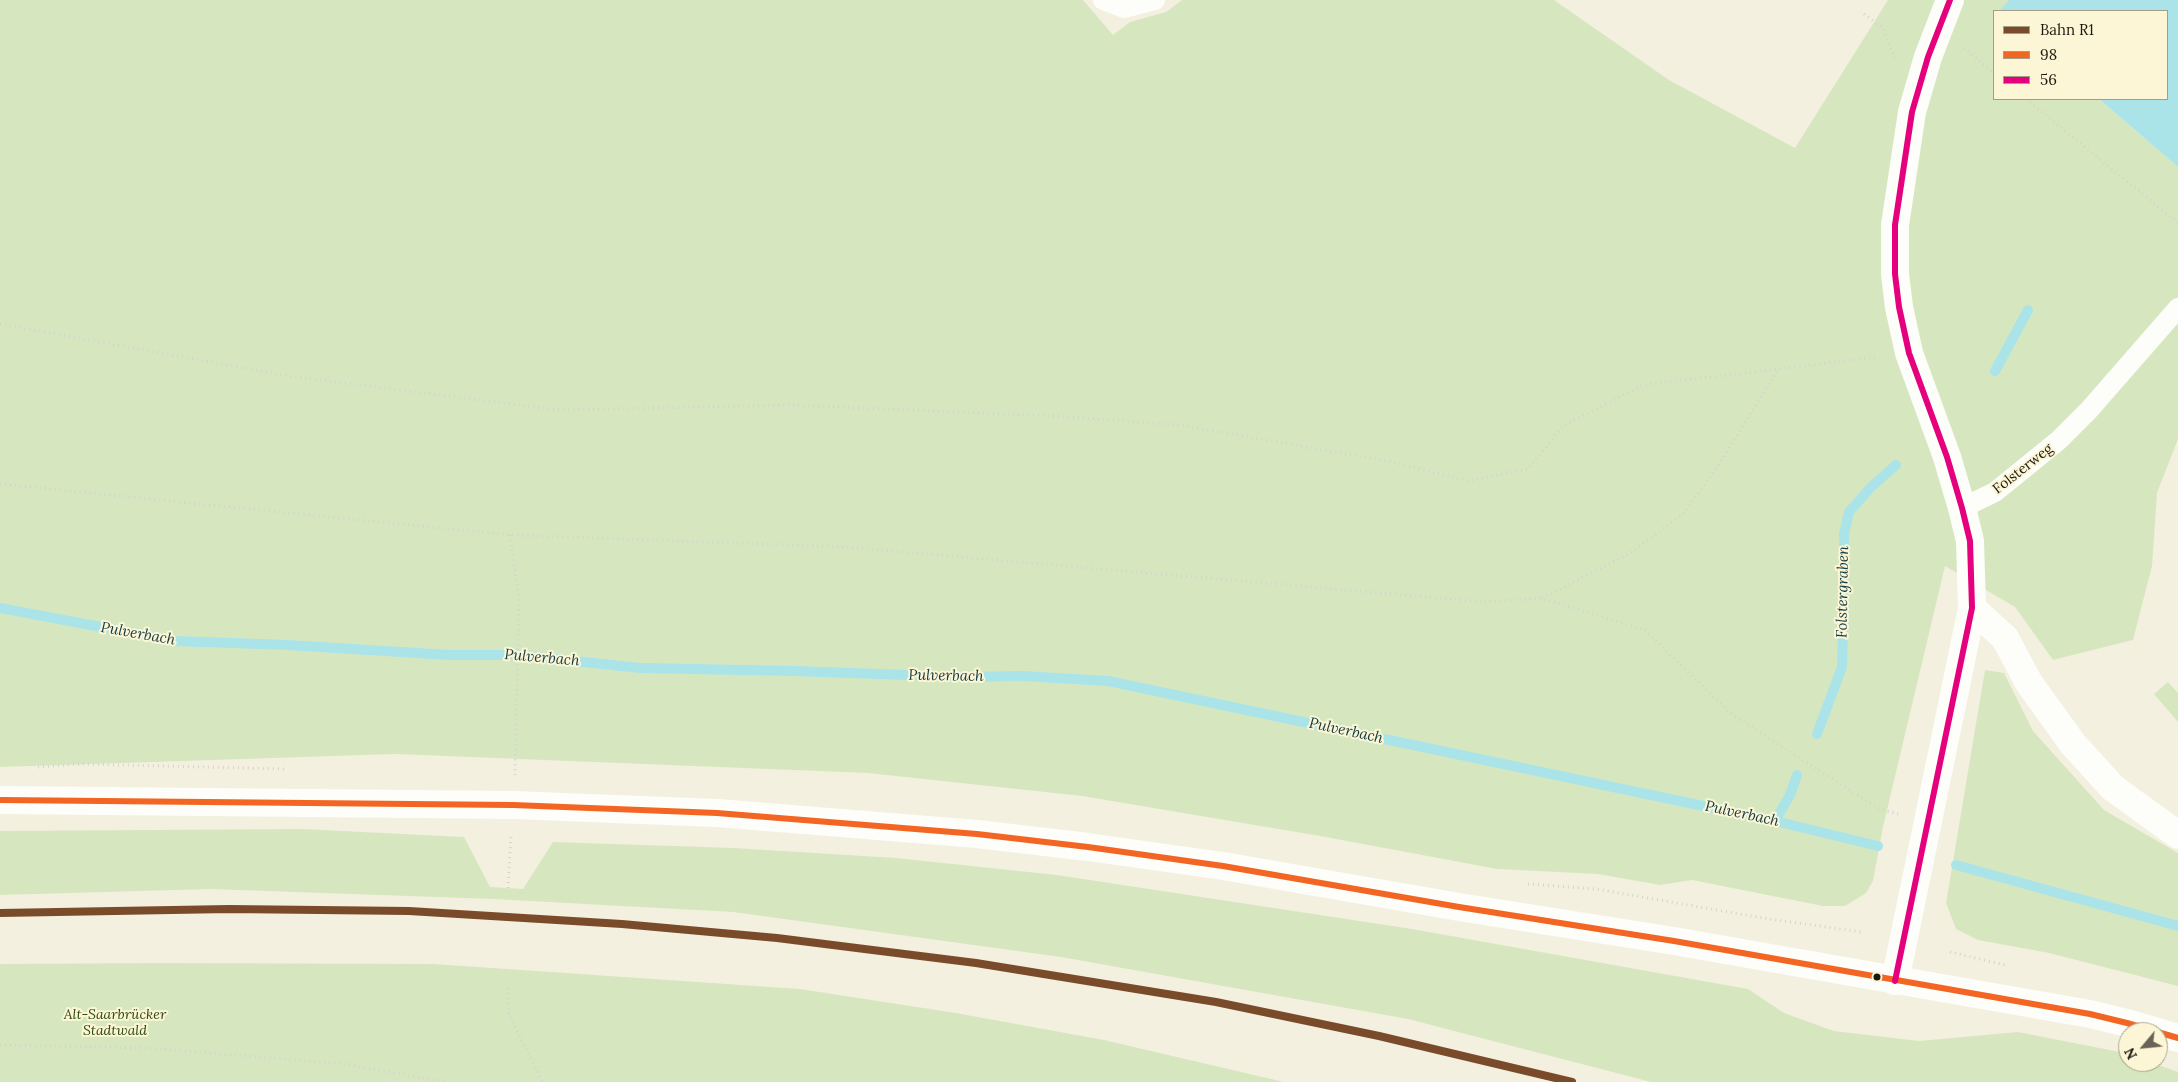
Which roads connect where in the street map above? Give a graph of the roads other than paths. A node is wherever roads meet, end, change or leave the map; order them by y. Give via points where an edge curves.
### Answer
1 (1103, 0) edge
2 (1155, 0) edge
3 (1950, 0) edge
4 (2178, 308) edge
5 (1962, 508) junction
6 (1972, 608) junction
7 (0, 800) edge
8 (2178, 834) edge
9 (1895, 981) junction
10 (2178, 1038) edge

1 - 2 lane via 1124,8
3 - 5 main road via 1928,57 1912,112 1895,225 1895,274 1910,353
4 - 5 lane, Folsterweg via 2059,440 1995,492
5 - 6 main road via 1970,541
6 - 8 main road via 2005,638 2028,683 2080,752 2113,788
6 - 9 main road
7 - 9 main road via 513,805 716,813 968,833 1223,866
9 - 10 main road via 2090,1014

